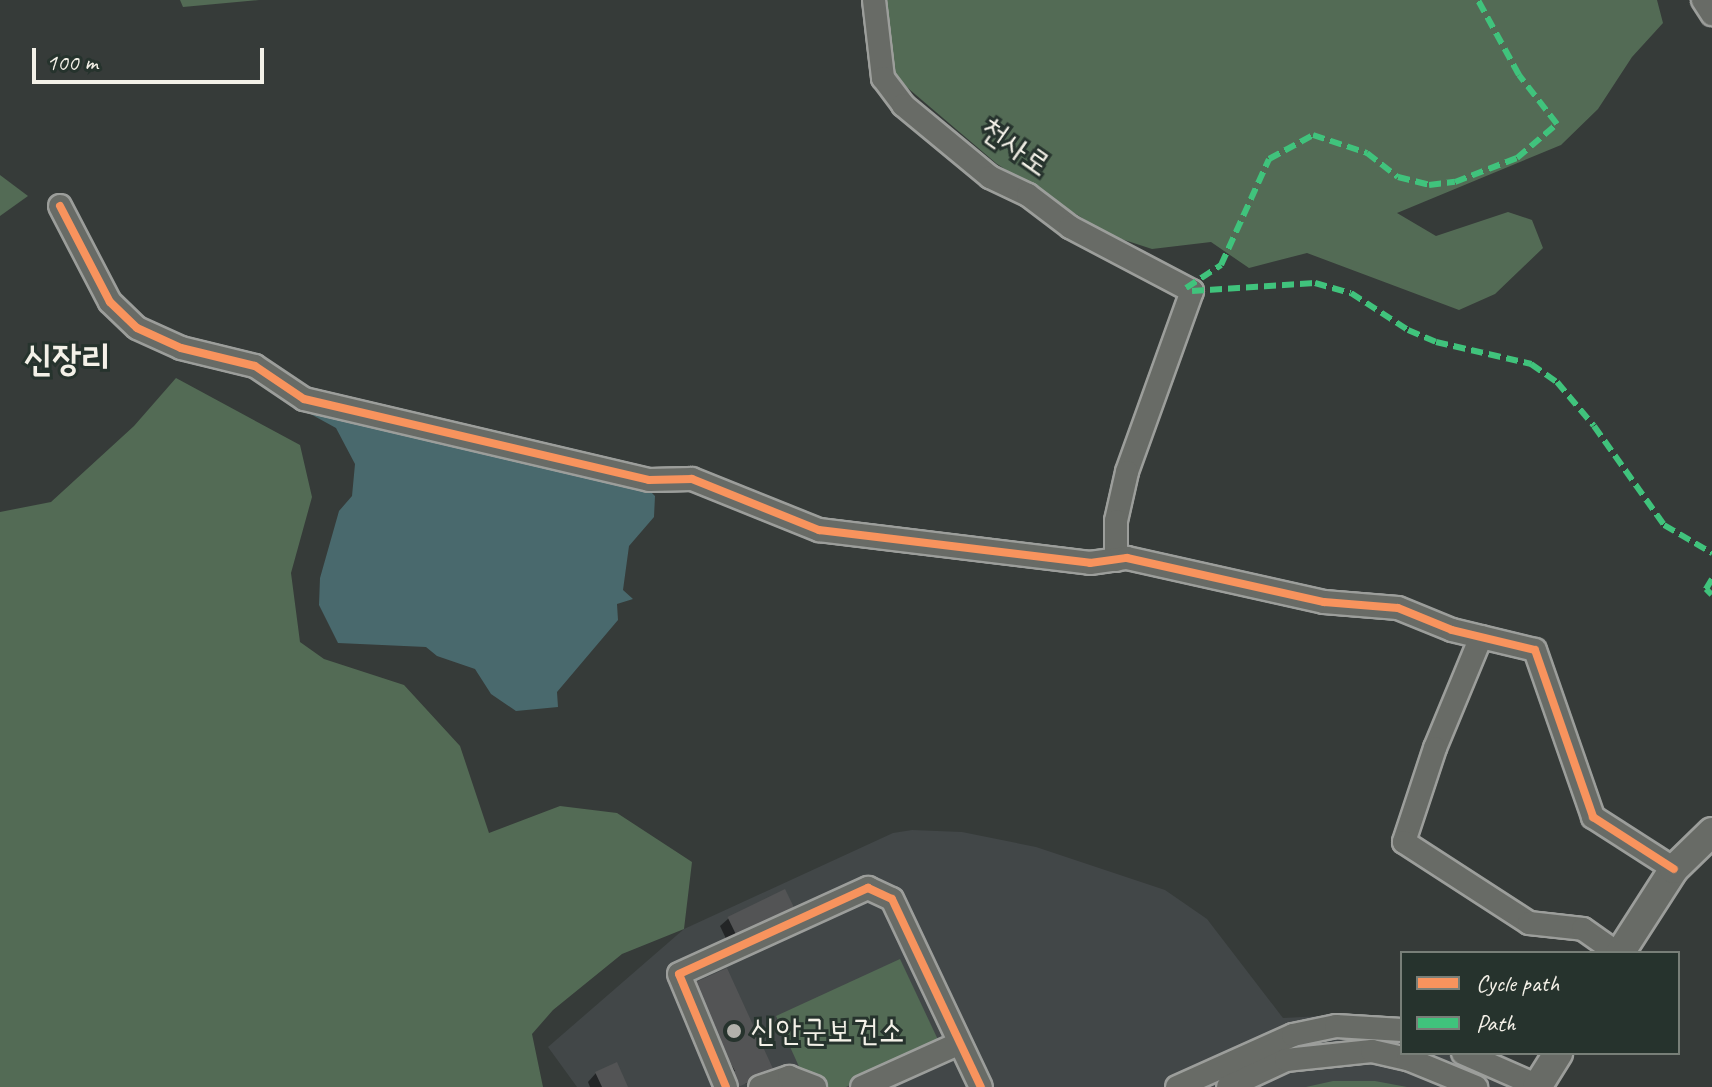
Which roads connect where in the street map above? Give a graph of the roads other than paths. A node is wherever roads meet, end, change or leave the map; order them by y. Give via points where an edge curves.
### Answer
1 (874, 0) edge
2 (1703, 0) edge
3 (1712, 14) edge
4 (60, 206) dead end
5 (1116, 560) junction
6 (1481, 637) junction
7 (1712, 832) edge
8 (1674, 869) junction
9 (1616, 951) edge
10 (1620, 951) edge
11 (1400, 1030) edge
12 (960, 1043) junction
13 (1467, 1055) edge
14 (1557, 1055) edge
15 (726, 1087) edge
16 (760, 1087) edge
17 (815, 1087) edge
18 (862, 1087) edge
19 (981, 1087) edge
20 (1177, 1087) edge
21 (1228, 1087) edge
22 (1476, 1087) edge
23 (1538, 1087) edge

1 - 5 street, 천사로 via 883,78 903,105 990,177 1028,195 1070,227 1192,291 1127,472 1116,521
2 - 3 street
4 - 5 street via 110,302 137,328 181,348 255,366 304,399 618,474 692,479 819,530 957,550 1090,563
5 - 6 street via 1324,602 1398,608
6 - 8 street via 1535,650 1593,817
6 - 9 street via 1435,748 1404,842 1529,923 1583,929
7 - 8 main road
8 - 10 main road
11 - 20 street via 1336,1026 1293,1035
12 - 15 street via 892,899 868,888 679,974
12 - 18 street
12 - 19 street
13 - 23 street
14 - 23 main road
16 - 17 street via 789,1077
21 - 22 street via 1286,1060 1372,1051 1408,1059

